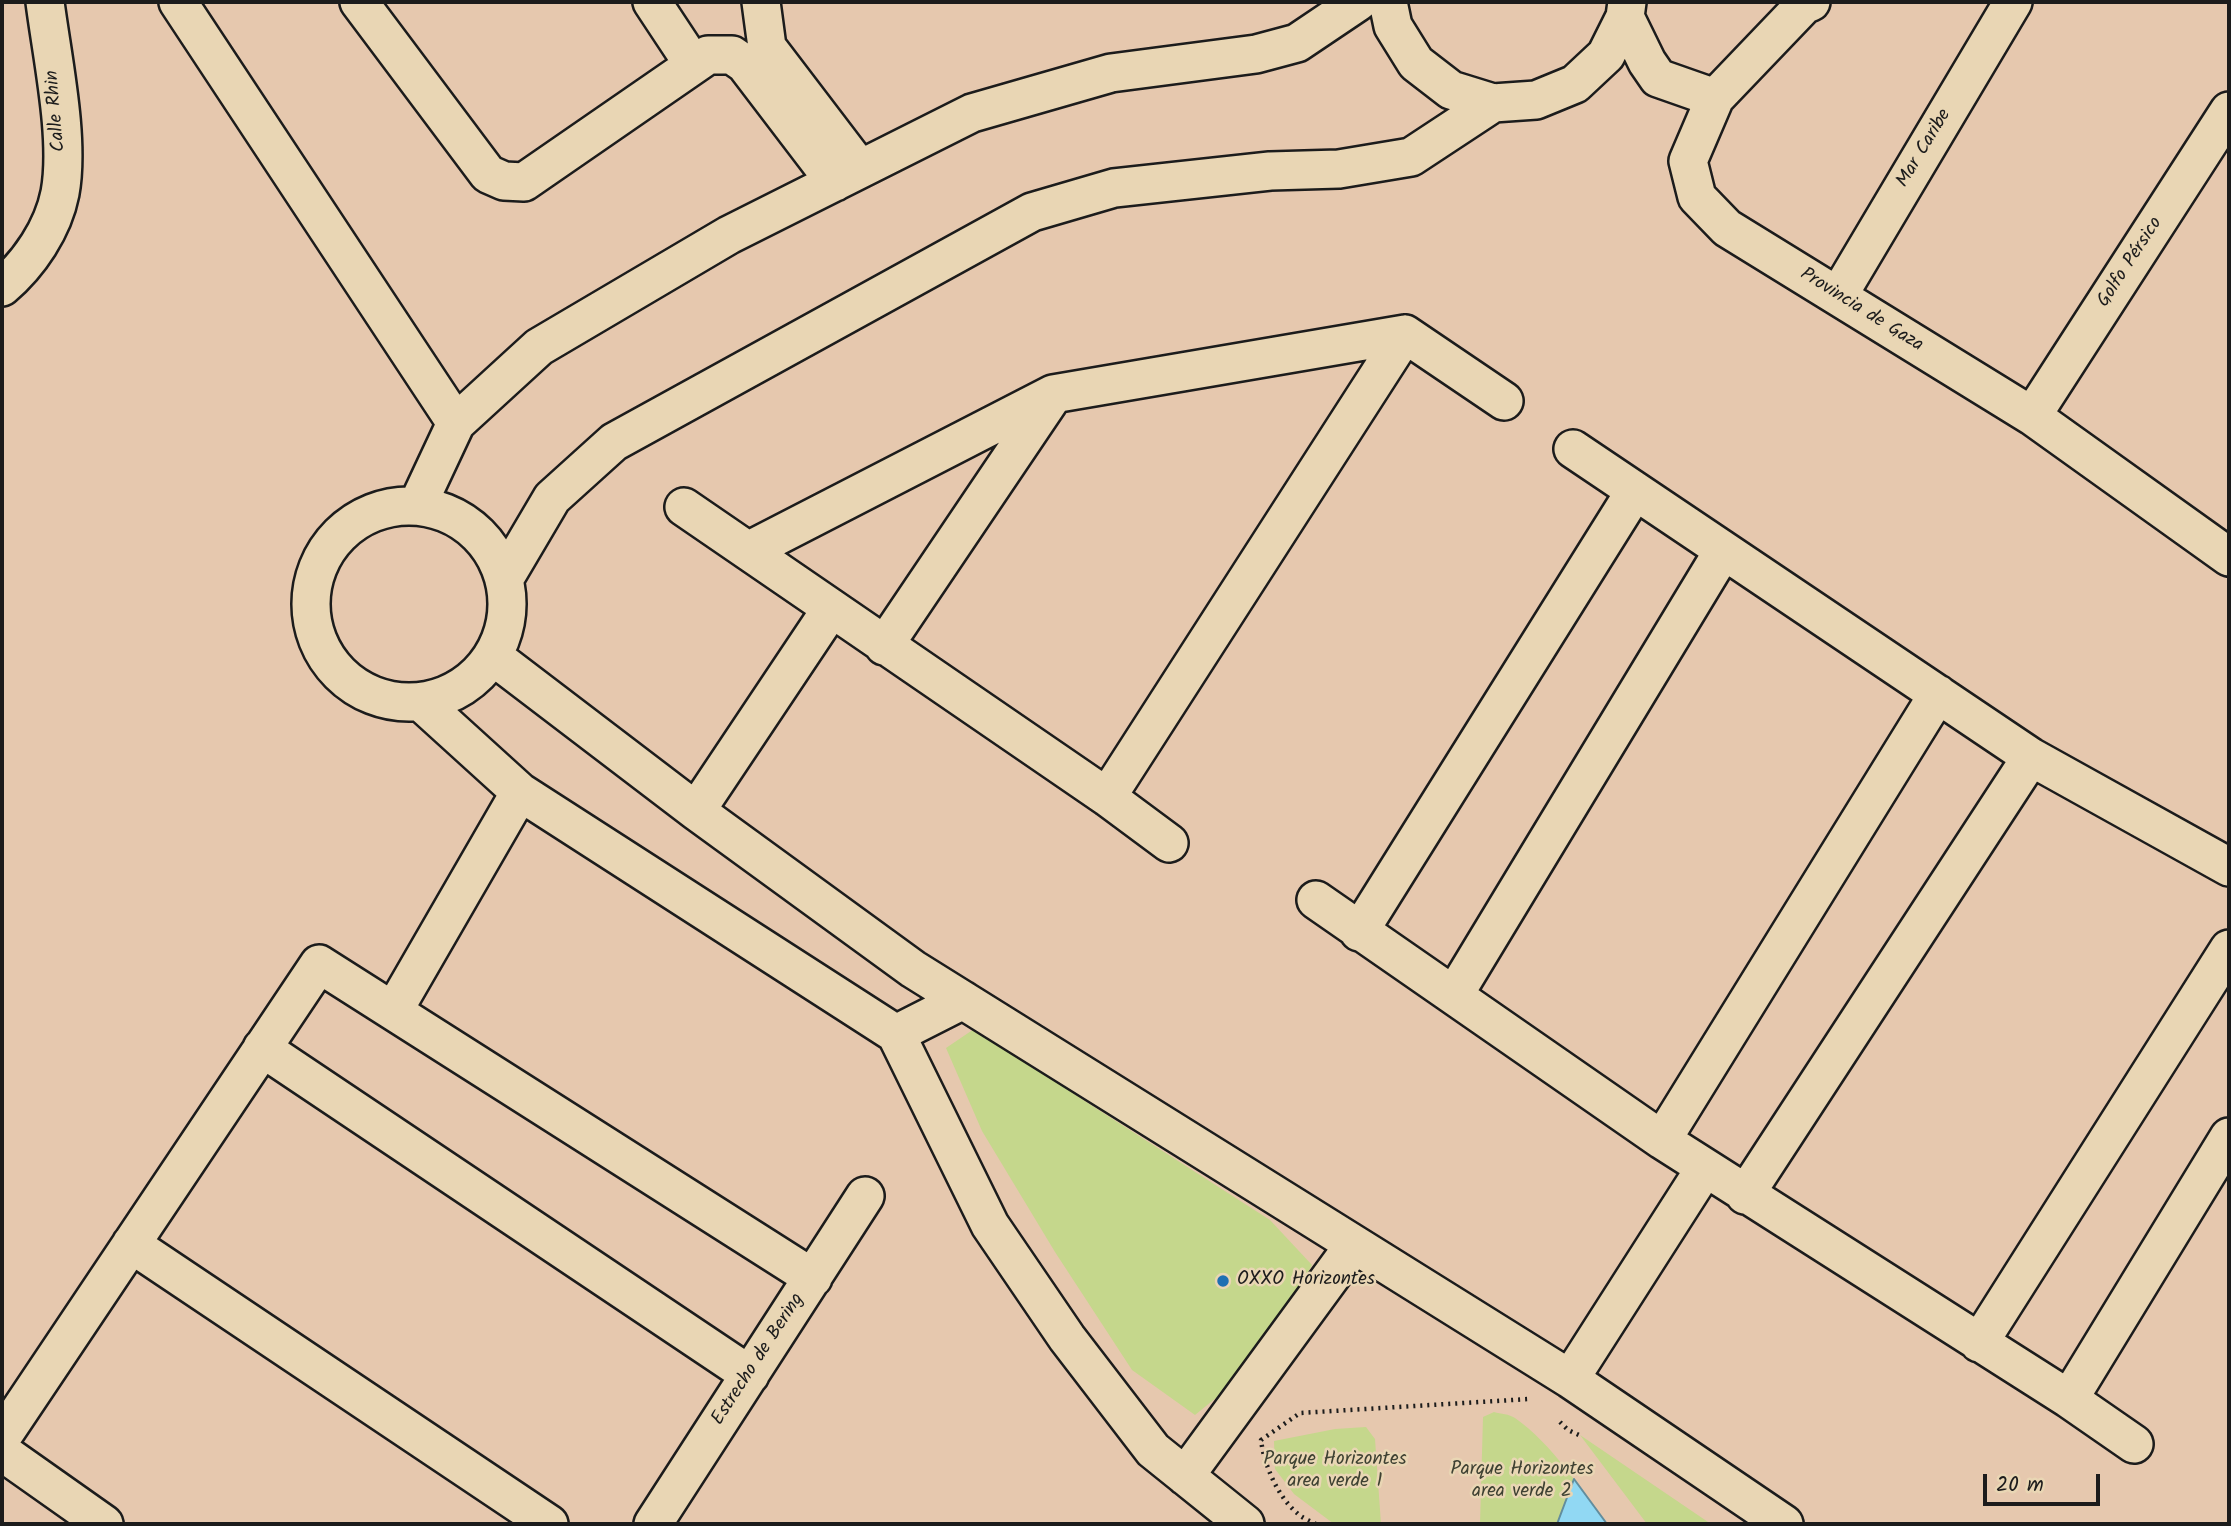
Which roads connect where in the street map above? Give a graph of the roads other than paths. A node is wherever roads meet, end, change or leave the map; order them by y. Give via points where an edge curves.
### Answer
1 (45, 2) edge
2 (178, 2) edge
3 (359, 2) edge
4 (652, 2) edge
5 (761, 2) edge
6 (1358, 2) edge
7 (1388, 2) edge
8 (1811, 2) edge
9 (2013, 2) edge
10 (1626, 9) edge
11 (756, 56) junction
12 (693, 64) junction
13 (1715, 98) junction
14 (1493, 103) junction
15 (2229, 111) edge
16 (848, 176) junction
17 (2, 287) edge
18 (1838, 296) junction
19 (1405, 334) junction
20 (1054, 394) junction
21 (1504, 401) dead end
22 (2032, 416) junction
23 (456, 423) junction
24 (1573, 449) dead end
25 (1635, 491) junction
26 (418, 504) junction
27 (684, 507) dead end
28 (748, 551) junction
29 (1723, 551) junction
30 (2229, 557) edge
31 (506, 576) junction
32 (831, 609) junction
33 (884, 646) junction
34 (494, 657) junction
35 (1938, 694) junction
36 (422, 703) junction
37 (2031, 757) junction
38 (520, 792) junction
39 (1107, 797) junction
40 (696, 811) junction
41 (1169, 843) dead end
42 (2229, 867) edge
43 (1316, 900) dead end
44 (1359, 932) junction
45 (2229, 949) edge
46 (1454, 995) junction
47 (963, 1000) junction
48 (394, 1010) junction
49 (896, 1034) junction
50 (262, 1048) junction
51 (2229, 1137) edge
52 (1662, 1140) junction
53 (1706, 1168) junction
54 (1745, 1195) junction
55 (865, 1196) dead end
56 (131, 1244) junction
57 (1354, 1245) junction
58 (813, 1278) junction
59 (1979, 1343) junction
60 (750, 1375) junction
61 (1570, 1380) junction
62 (2069, 1399) junction
63 (2, 1437) edge
64 (2134, 1444) dead end
65 (2, 1452) edge
66 (1185, 1476) junction
67 (104, 1524) edge
68 (549, 1524) edge
69 (653, 1524) edge
70 (1245, 1524) edge
71 (1784, 1524) edge

1 - 17 street, Calle Rhin via 63,142 60,194 46,232 19,272
2 - 23 street
3 - 12 street via 488,174 504,181 524,182
4 - 12 street
5 - 11 street
6 - 16 street via 1297,43 1256,54 1111,73 972,113
7 - 14 street via 1393,26 1416,63 1451,90
8 - 13 street, Provincia de Gaza
9 - 18 street, Mar Caribe
10 - 13 street via 1658,78
10 - 14 street via 1606,55 1575,84 1535,100
11 - 12 street via 708,55
11 - 16 street
13 - 18 street, Provincia de Gaza via 1688,161 1697,197 1727,228
14 - 31 street via 1411,157 1339,169 1270,171 1114,188 1032,212 614,442 552,498
15 - 22 street, Golfo Pérsico
16 - 23 street via 729,235 539,347
18 - 22 street, Provincia de Gaza
19 - 20 street
19 - 21 street
19 - 39 street
20 - 28 street
20 - 33 street
22 - 30 street, Provincia de Gaza
23 - 26 street
24 - 25 street
25 - 29 street
25 - 44 street
26 - 31 street via 473,526
26 - 36 street via 363,515 322,552 308,606 325,658 367,695
27 - 28 street
28 - 32 street
29 - 35 street
29 - 46 street
31 - 34 street via 509,618
32 - 33 street
32 - 40 street
33 - 39 street
34 - 36 street via 475,680 450,695
34 - 40 street
35 - 37 street
35 - 52 street
36 - 38 street
37 - 42 street
37 - 54 street
38 - 48 street
38 - 49 street
39 - 41 street
40 - 47 street via 913,969
43 - 44 street
44 - 46 street
45 - 59 street
46 - 52 street
47 - 49 street
47 - 57 street
48 - 50 street via 319,964
48 - 58 street
49 - 66 street via 990,1225 1153,1450
50 - 56 street
50 - 60 street
51 - 62 street
52 - 53 street
53 - 54 street
53 - 61 street
54 - 59 street
55 - 58 street, Estrecho de Bering
56 - 63 street
56 - 68 street
57 - 61 street
57 - 66 street
58 - 60 street, Estrecho de Bering
59 - 62 street
60 - 69 street, Estrecho de Bering
61 - 71 street
62 - 64 street
65 - 67 street
66 - 70 street

